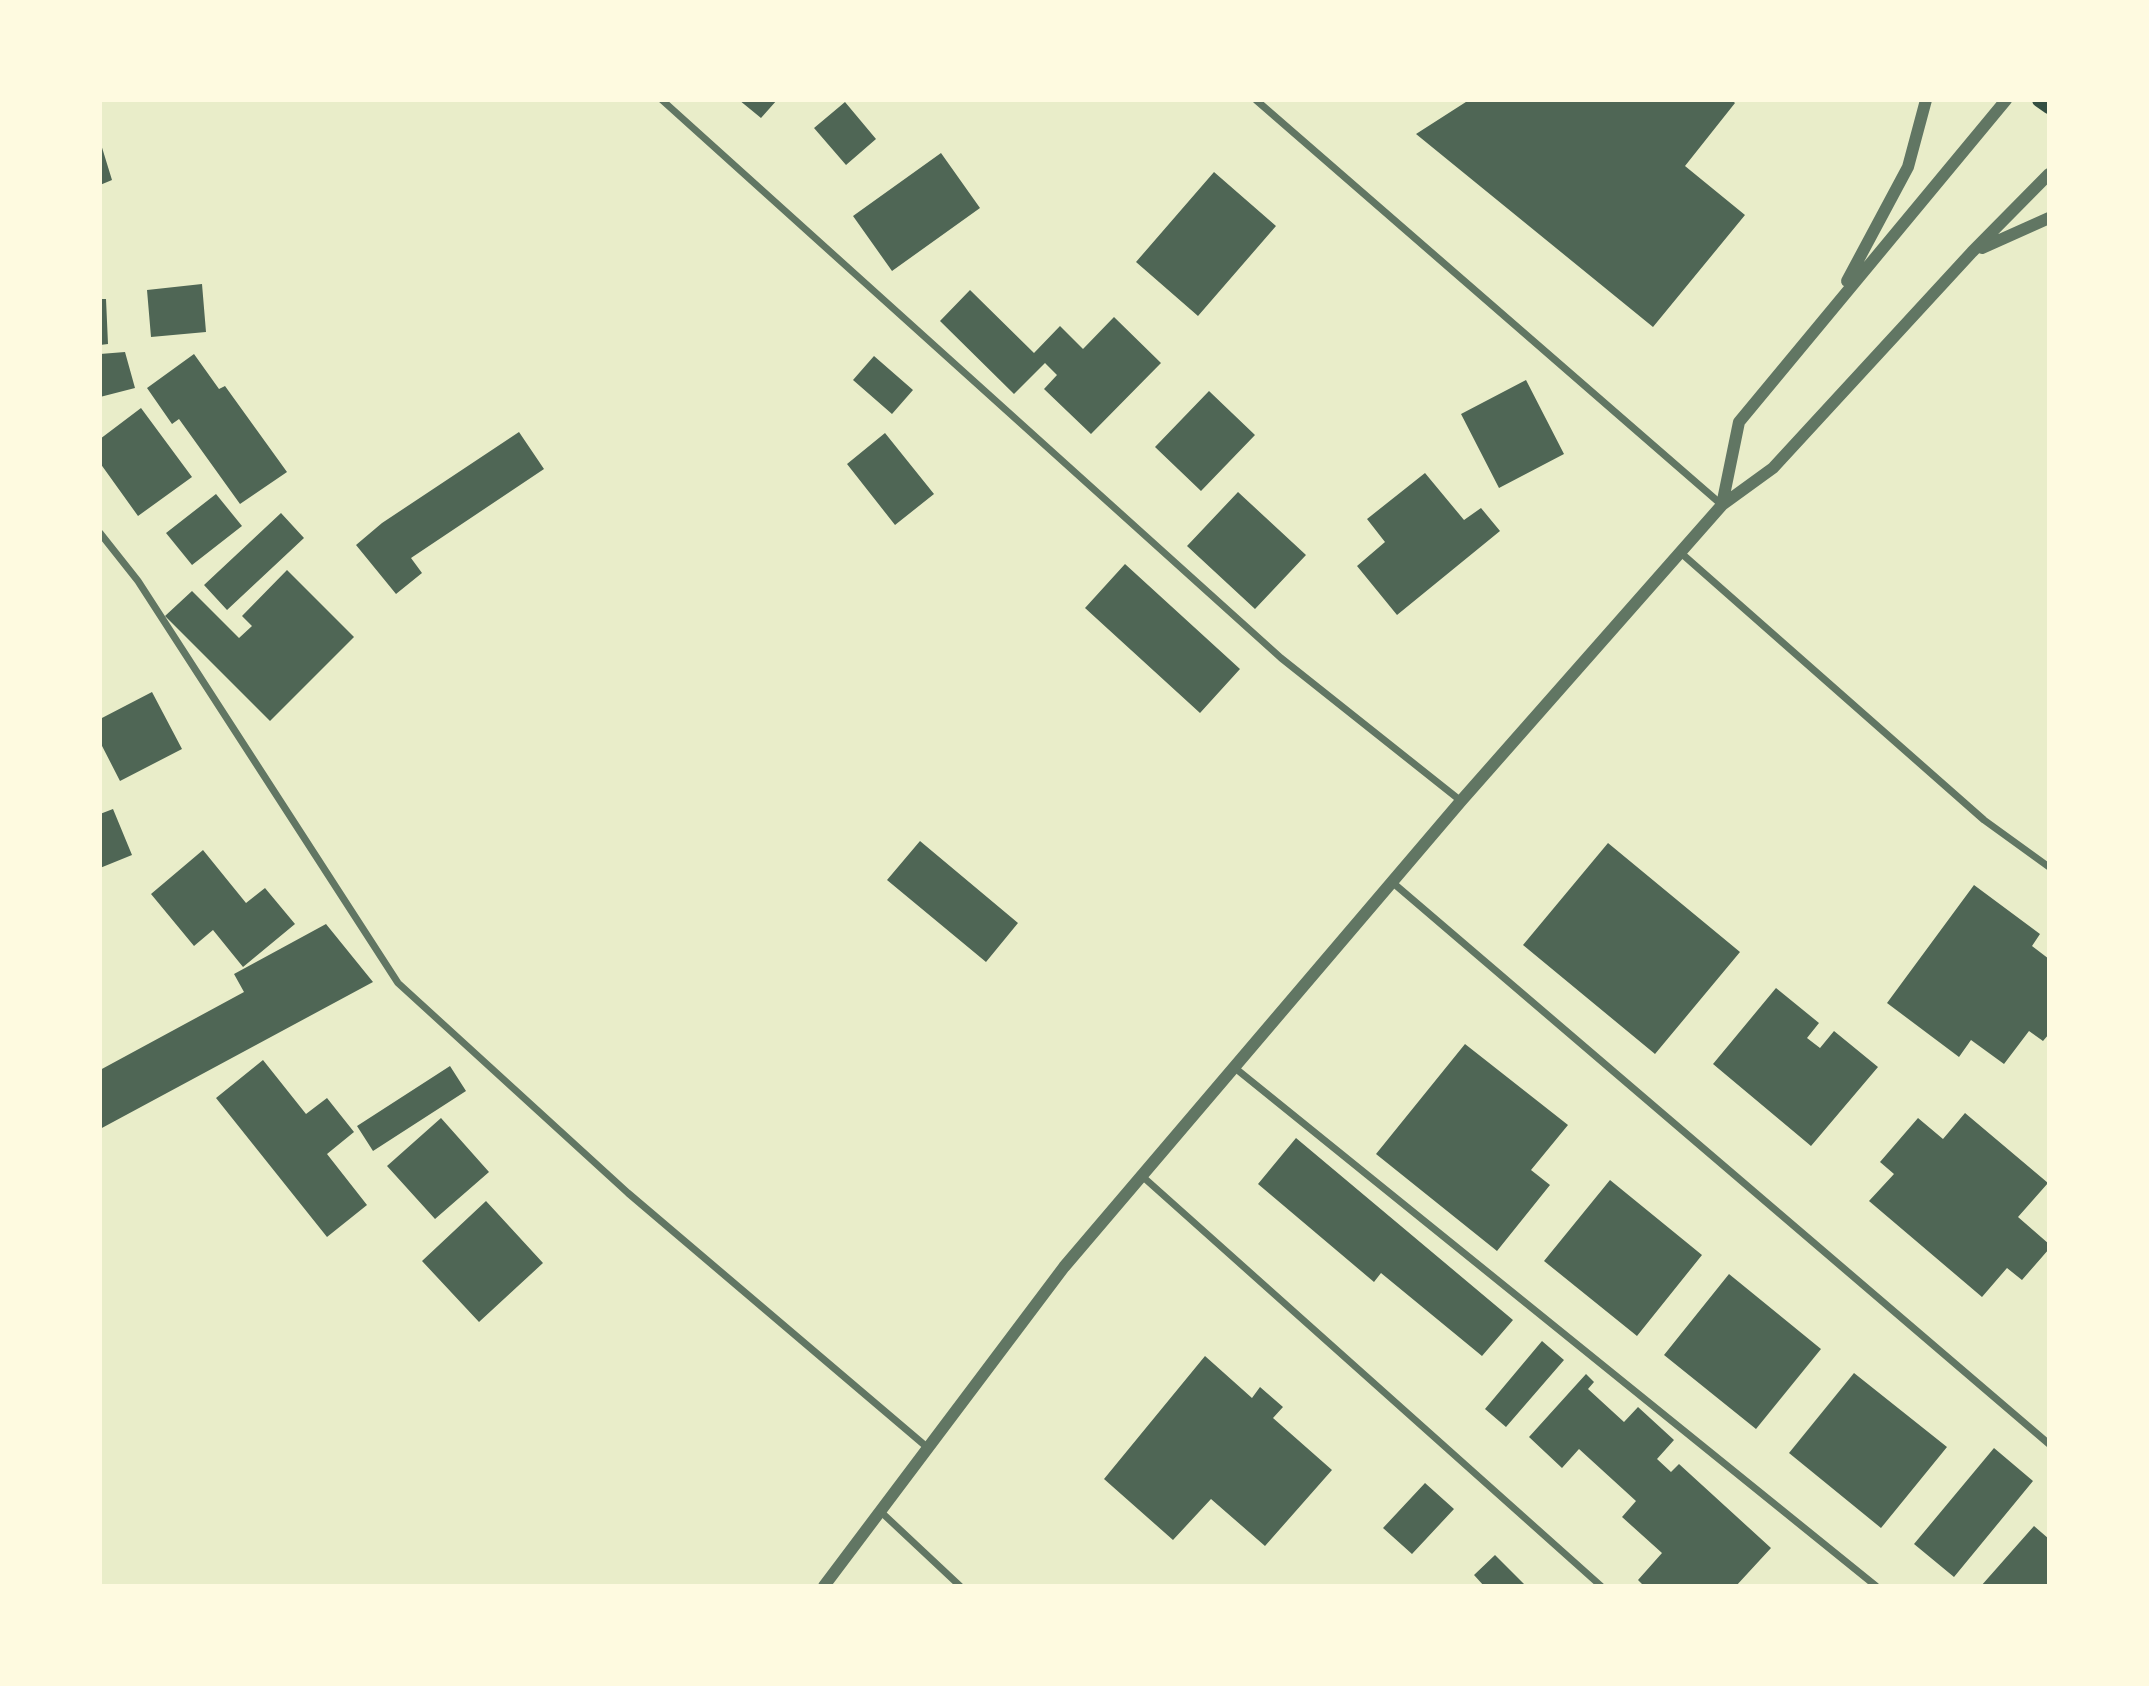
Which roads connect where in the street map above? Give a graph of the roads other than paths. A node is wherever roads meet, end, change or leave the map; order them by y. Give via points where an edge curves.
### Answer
1 (662, 100) edge
2 (1256, 100) edge
3 (1926, 100) edge
4 (2006, 100) edge
5 (2039, 100) edge
6 (2049, 107) edge
7 (2049, 174) edge
8 (2049, 218) edge
9 (1972, 252) junction
10 (1834, 306) junction
11 (1722, 505) junction
12 (100, 533) edge
13 (1681, 552) junction
14 (1461, 801) junction
15 (2049, 867) edge
16 (1392, 882) junction
17 (1235, 1068) junction
18 (1142, 1176) junction
19 (2049, 1444) edge
20 (928, 1448) junction
21 (880, 1511) junction
22 (824, 1586) edge
23 (960, 1586) edge
24 (1601, 1586) edge
25 (1875, 1586) edge

1 - 14 street via 1281,658
2 - 11 street
3 - 10 street via 1908,167
4 - 10 street
5 - 6 main road
7 - 9 street
8 - 9 street
9 - 11 street via 1773,468
10 - 11 street via 1739,422
11 - 13 street
12 - 20 street via 138,581 398,984 628,1193
13 - 14 street
13 - 15 street via 1984,820
14 - 16 street
16 - 17 street
16 - 19 street
17 - 18 street
17 - 25 street
18 - 20 street via 1064,1267
18 - 24 street
20 - 21 street
21 - 22 street
21 - 23 street

